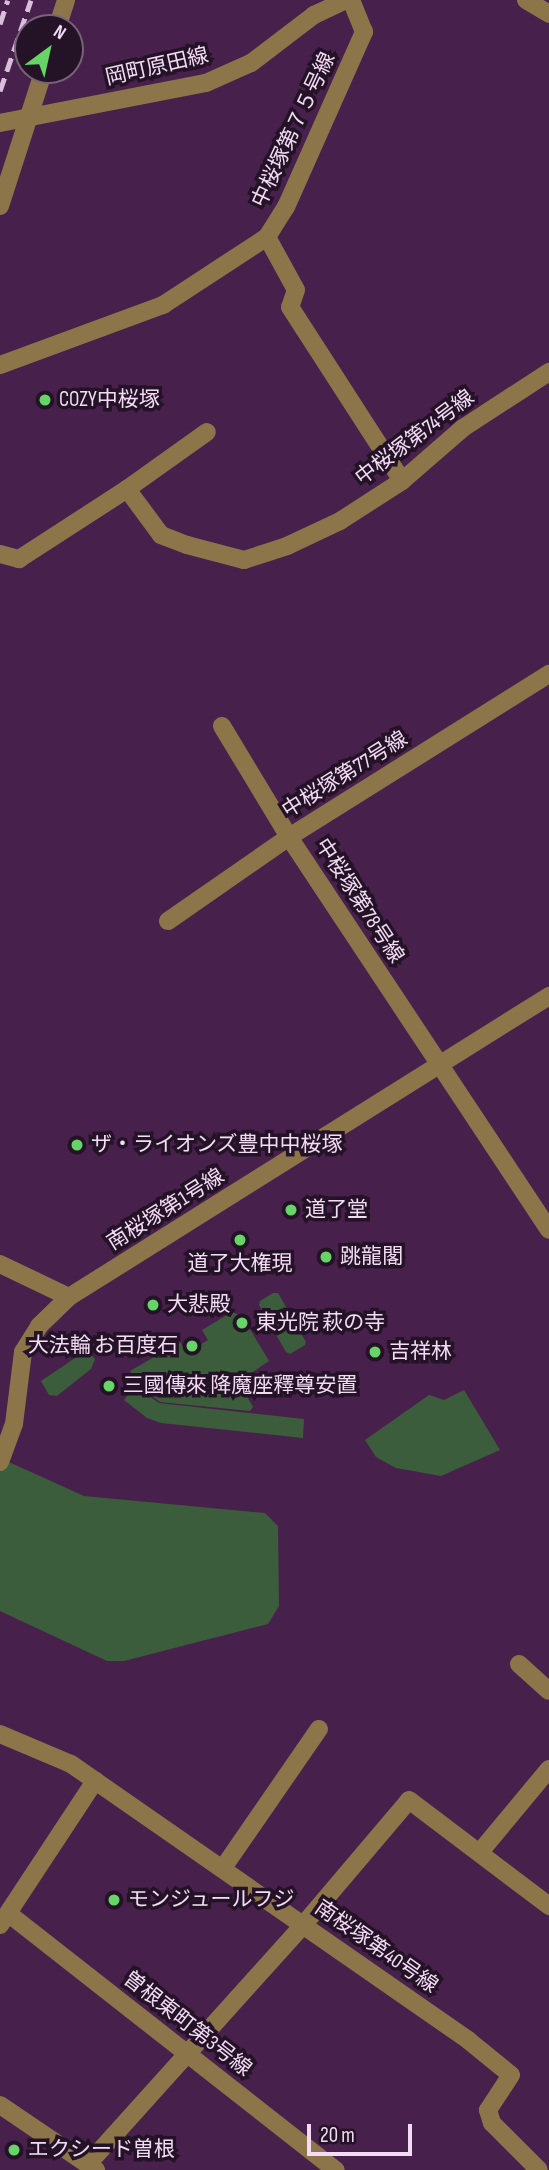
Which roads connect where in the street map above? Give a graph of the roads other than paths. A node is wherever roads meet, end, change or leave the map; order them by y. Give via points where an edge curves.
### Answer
1 (346, 0) edge
2 (351, 0) edge
3 (526, 0) edge
4 (549, 14) edge
5 (40, 84) edge
6 (29, 117) junction
7 (0, 123) edge
8 (0, 206) edge
9 (267, 237) junction
10 (0, 365) edge
11 (549, 372) edge
12 (207, 432) dead end
13 (402, 481) junction
14 (127, 489) junction
15 (0, 554) edge
16 (549, 674) edge
17 (222, 726) dead end
18 (289, 837) junction
19 (169, 921) dead end
20 (549, 996) edge
21 (438, 1063) junction
22 (549, 1230) edge
23 (0, 1264) edge
24 (69, 1297) junction
25 (0, 1461) edge
26 (519, 1664) dead end
27 (549, 1691) edge
28 (319, 1728) dead end
29 (0, 1734) edge
30 (549, 1769) edge
31 (95, 1782) junction
32 (480, 1852) junction
33 (223, 1868) junction
34 (549, 1906) edge
35 (4, 1920) edge
36 (304, 1924) junction
37 (188, 2053) junction
38 (0, 2105) edge
39 (92, 2167) edge
40 (336, 2170) edge
41 (539, 2170) edge

1 - 6 street, 岡町原田線 via 314,15 251,63 205,83
2 - 9 street, 中桜塚第７５号線 via 365,32 286,207
3 - 4 street
5 - 6 street
6 - 7 street, 岡町原田線
6 - 8 street
9 - 10 street, 中桜塚第７５号線 via 163,305
9 - 13 street via 296,290 290,307
11 - 13 street, 中桜塚第74号線 via 463,428
12 - 14 street
13 - 14 street, 中桜塚第74号線 via 340,521 244,560 162,535
14 - 15 street via 19,559
16 - 18 street, 中桜塚第77号線
17 - 18 street, 中桜塚第78号線
18 - 19 street, 中桜塚第77号線
18 - 21 street, 中桜塚第78号線
20 - 21 street, 南桜塚第1号線
21 - 22 street, 中桜塚第78号線
21 - 24 street, 南桜塚第1号線
23 - 24 street
24 - 25 street, 南桜塚第1号線 via 39,1326 23,1352 14,1424
26 - 27 street
28 - 33 street
29 - 31 street, 南桜塚第40号線 via 71,1765
30 - 32 street
31 - 33 street, 南桜塚第40号線
31 - 35 street
32 - 34 street
32 - 36 street via 409,1800
33 - 36 street, 南桜塚第40号線
35 - 37 street, 曽根東町第3号線
36 - 37 street
36 - 41 street, 南桜塚第40号線 via 511,2075 488,2110 492,2123
37 - 39 street
37 - 40 street, 曽根東町第3号線
38 - 39 street

